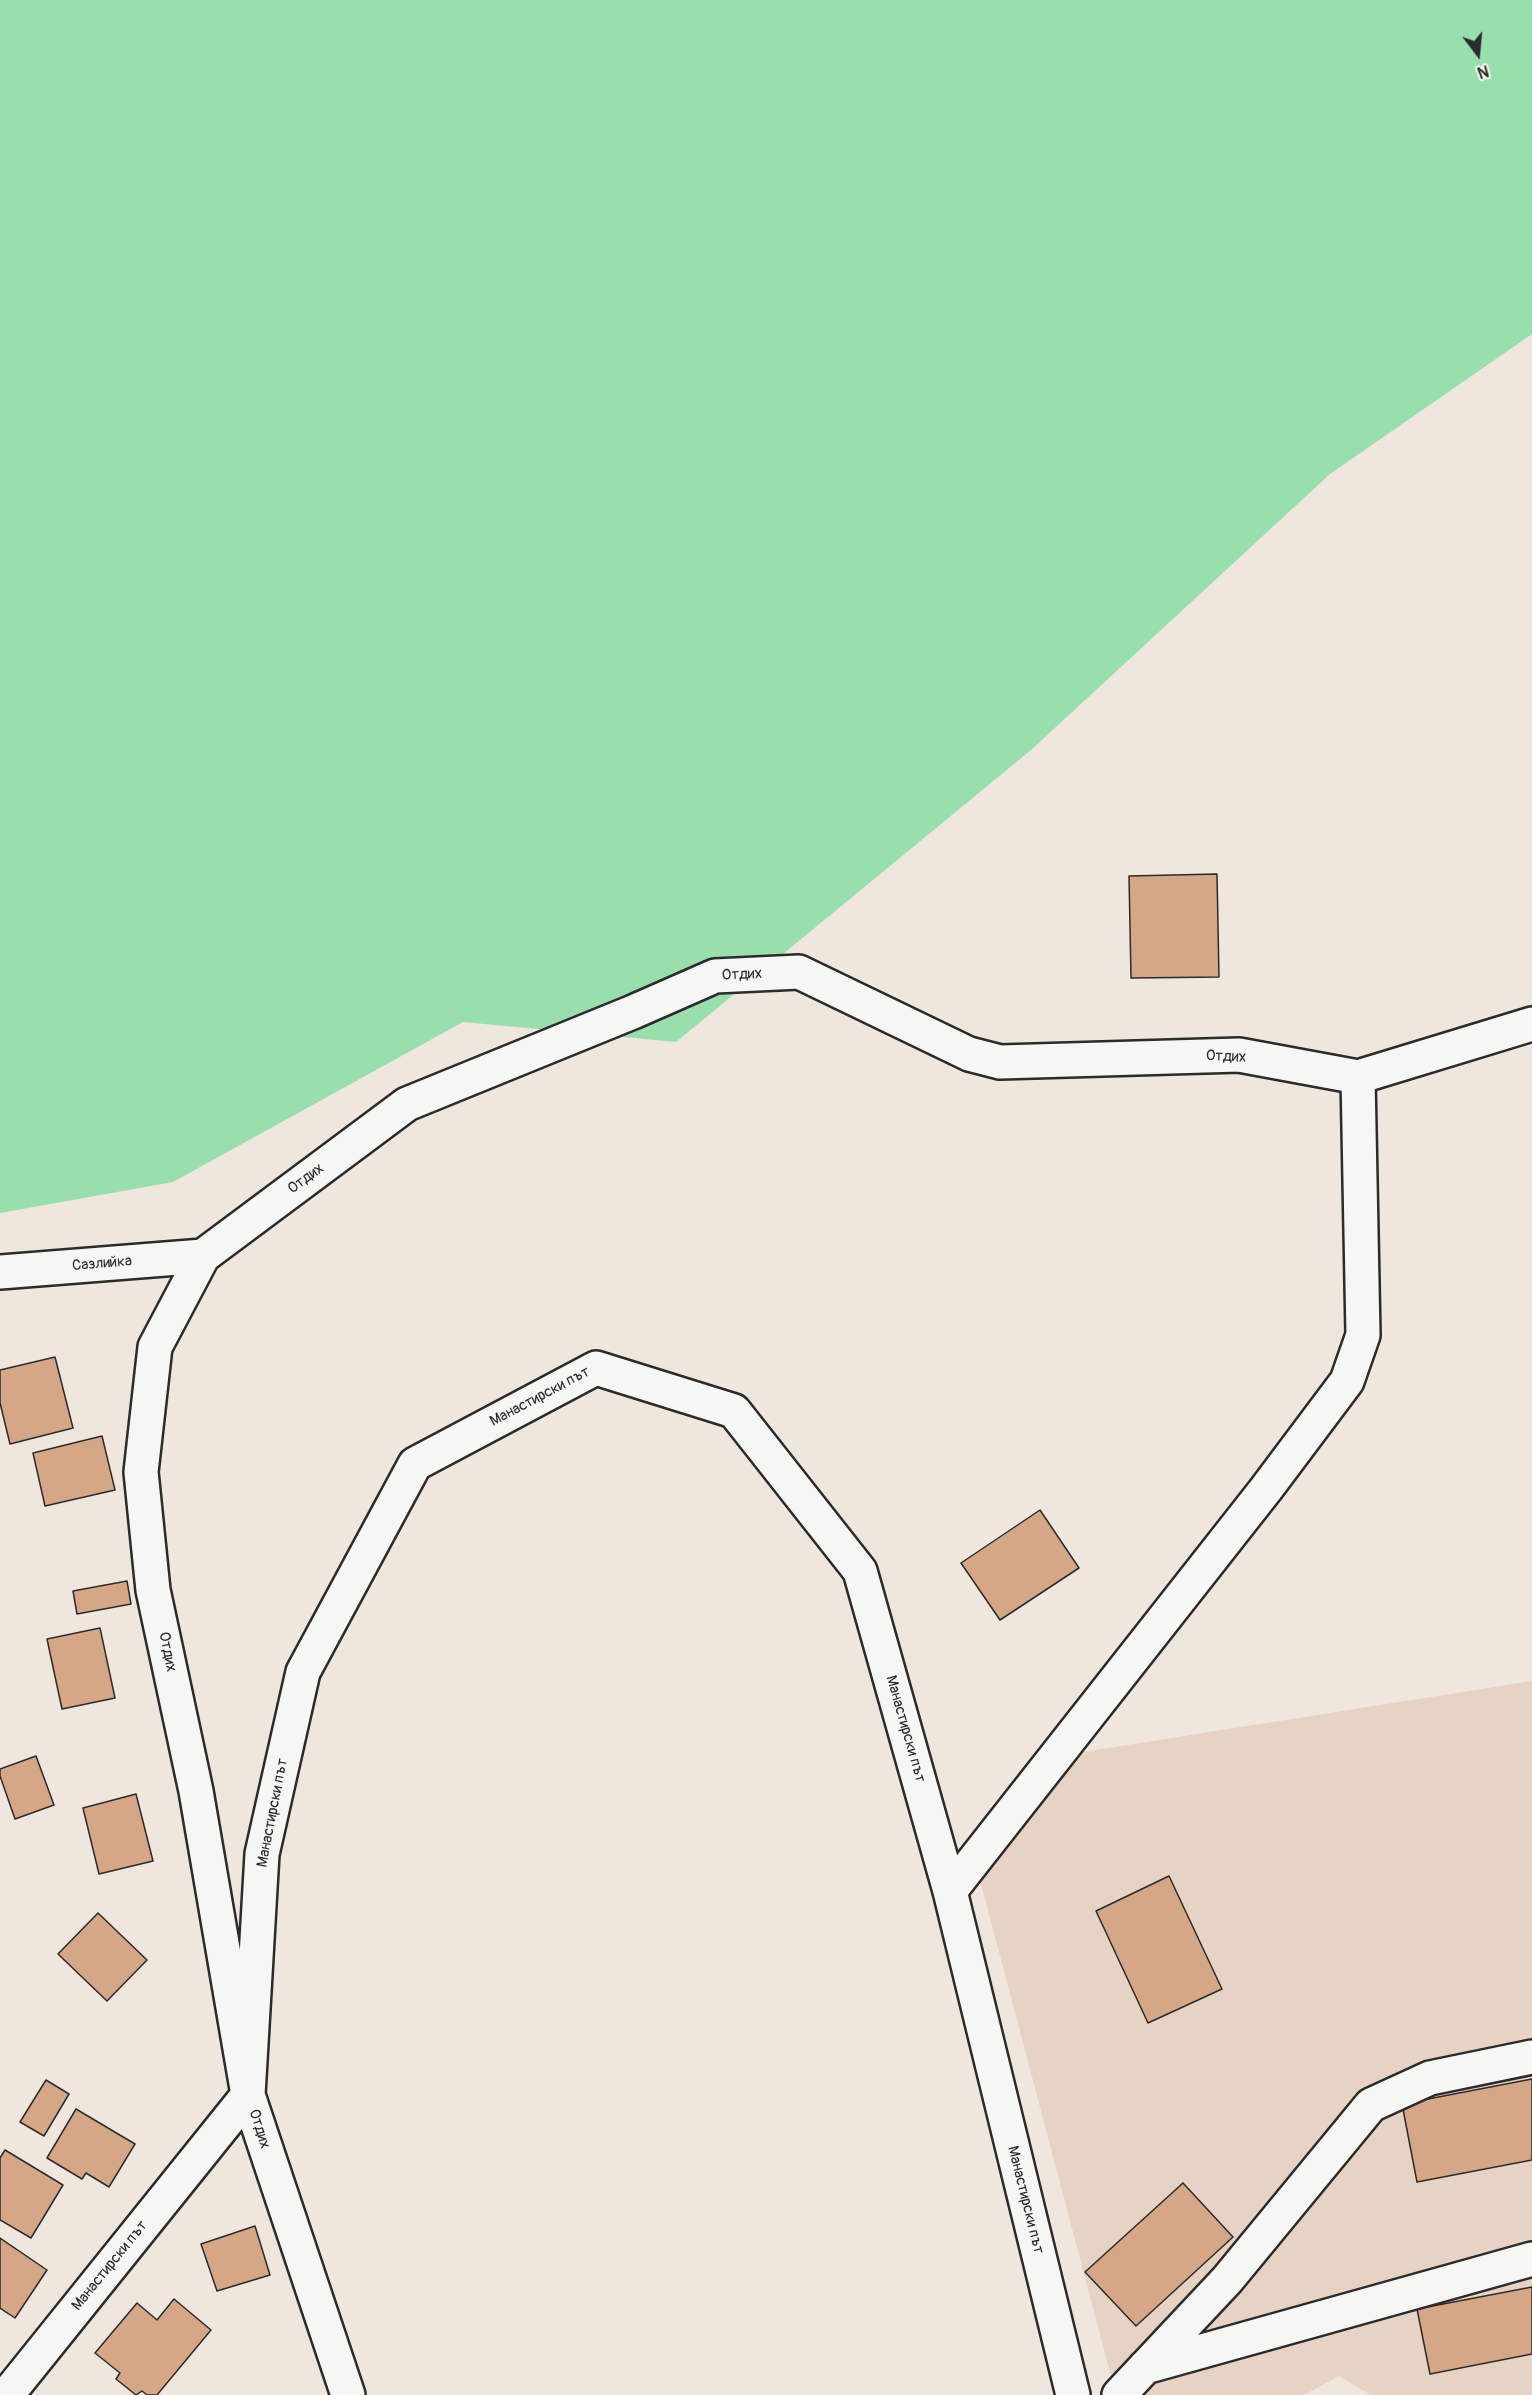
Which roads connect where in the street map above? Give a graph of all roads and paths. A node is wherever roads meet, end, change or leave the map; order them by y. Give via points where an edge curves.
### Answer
1 (1532, 1024) edge
2 (1358, 1077) junction
3 (203, 1256) junction
4 (0, 1272) edge
5 (950, 1891) junction
6 (1532, 2056) edge
7 (248, 2095) junction
8 (1532, 2259) edge
9 (1145, 2367) junction
10 (7, 2395) edge
11 (348, 2395) edge
12 (1073, 2395) edge
13 (1119, 2395) edge

1 - 2 street, Отдих
2 - 3 street, Отдих via 1239,1055 1000,1062 969,1054 799,972 715,976 407,1104
2 - 5 street via 1362,1335 1347,1381
3 - 4 street, Сазлийка
3 - 7 street, Отдих via 155,1347 141,1472 153,1590 196,1791
5 - 7 street, Манастирски път via 860,1571 734,1411 596,1368 415,1464 303,1672 262,1854
5 - 12 street, Манастирски път
6 - 9 street via 1430,2078 1371,2105 1227,2280
7 - 10 street, Манастирски път
7 - 11 street, Отдих
8 - 9 street
9 - 13 street

